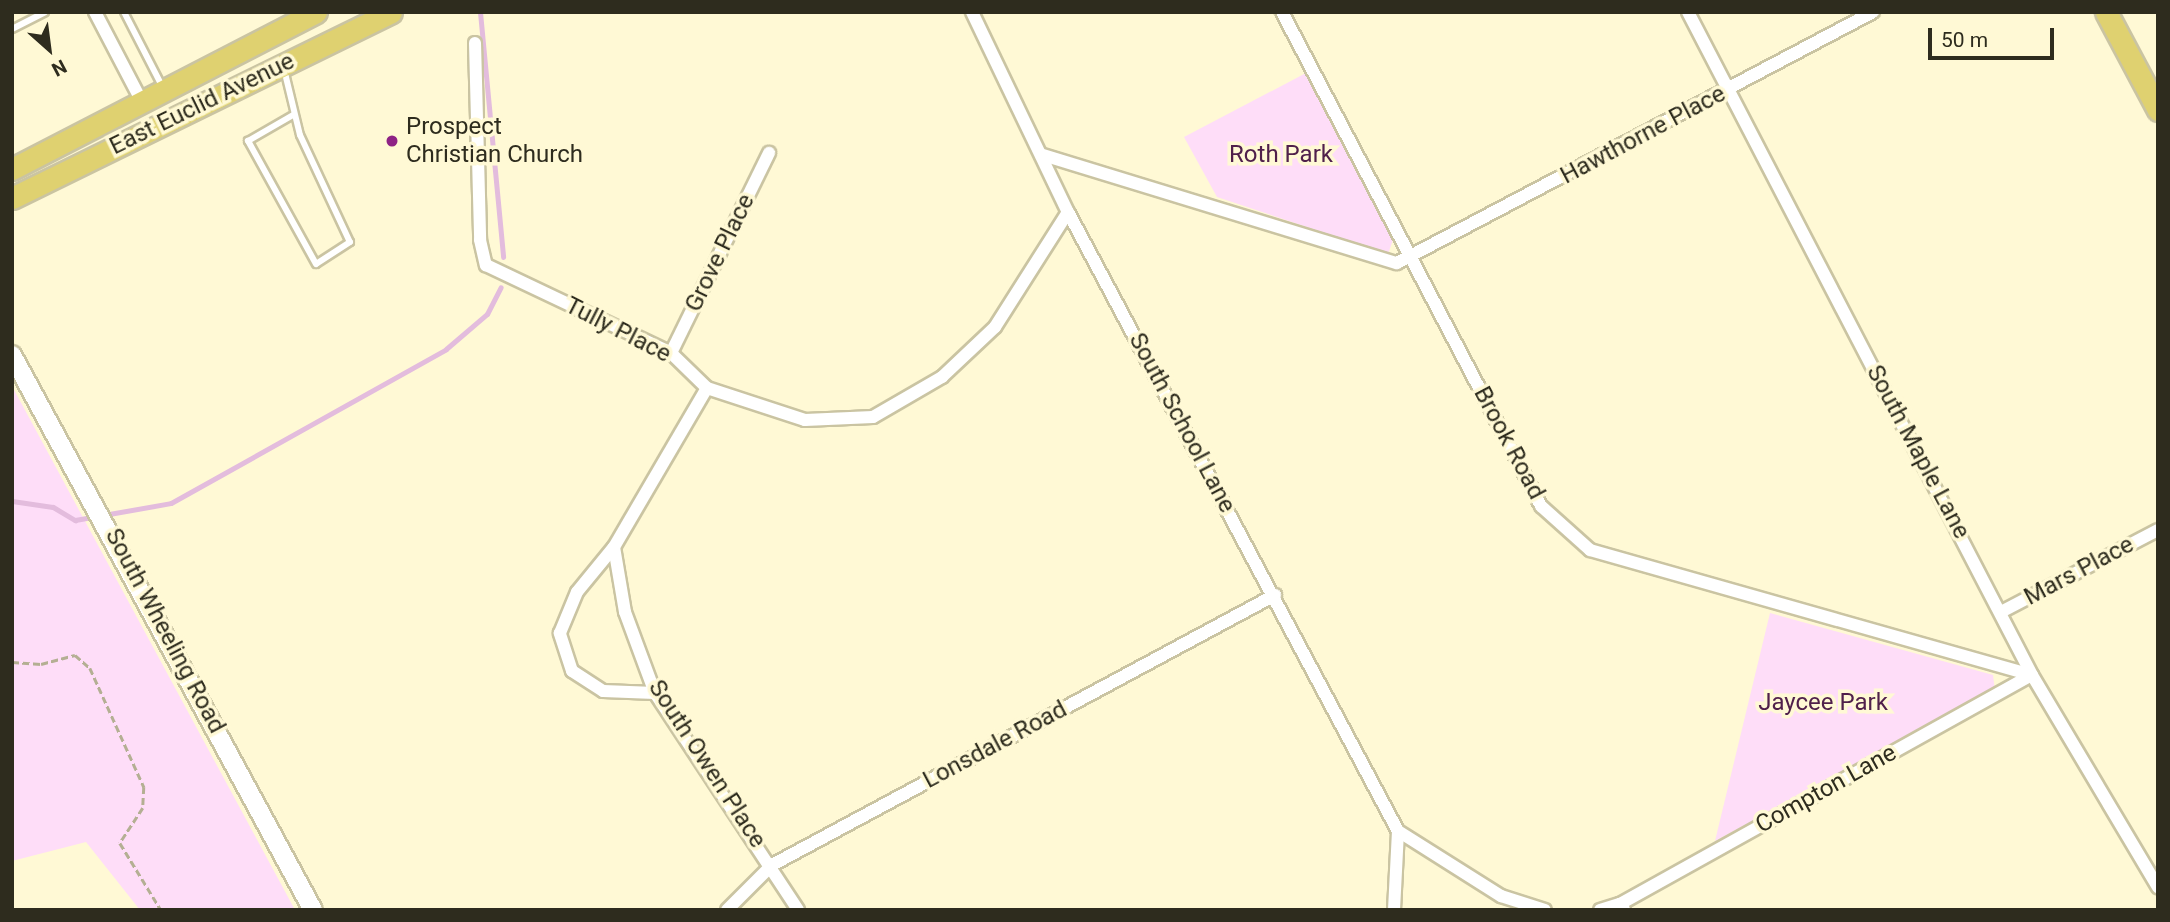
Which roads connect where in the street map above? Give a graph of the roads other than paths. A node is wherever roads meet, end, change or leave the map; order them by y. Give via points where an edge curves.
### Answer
1 (45, 12) edge
2 (95, 12) edge
3 (124, 12) edge
4 (316, 12) edge
5 (391, 12) edge
6 (972, 12) edge
7 (1282, 12) edge
8 (1688, 12) edge
9 (1873, 12) edge
10 (2106, 12) edge
11 (12, 29) edge
12 (475, 43) dead end
13 (283, 64) junction
14 (164, 89) junction
15 (1728, 89) junction
16 (141, 100) junction
17 (2158, 110) edge
18 (293, 115) junction
19 (769, 153) dead end
20 (1044, 155) junction
21 (12, 169) edge
22 (12, 198) edge
23 (1068, 212) junction
24 (1412, 257) junction
25 (671, 353) junction
26 (12, 355) edge
27 (707, 388) junction
28 (2158, 530) edge
29 (614, 547) junction
30 (1275, 595) junction
31 (2001, 611) junction
32 (2032, 675) junction
33 (655, 693) junction
34 (1398, 831) junction
35 (772, 865) junction
36 (2158, 887) edge
37 (1622, 907) edge
38 (313, 910) edge
39 (727, 910) edge
40 (798, 910) edge
41 (1394, 910) edge
42 (1545, 910) edge
43 (1600, 910) edge

1 - 11 lane
2 - 16 street
3 - 14 lane
4 - 14 main road, East Euclid Avenue
5 - 13 main road, East Euclid Avenue
6 - 20 street, South School Lane
7 - 24 street, Brook Road
8 - 15 street, South Maple Lane
9 - 15 street, Hawthorne Place
10 - 17 main road
12 - 25 street, Tully Place via 480,240 486,265
13 - 18 lane
13 - 22 main road, East Euclid Avenue
14 - 16 main road, East Euclid Avenue
15 - 24 street, Hawthorne Place
15 - 31 street, South Maple Lane
16 - 21 main road, East Euclid Avenue
18 - 18 lane via 350,242 316,264 248,141
19 - 25 street, Grove Place
20 - 23 street, South School Lane
20 - 24 street via 1378,262
23 - 27 street, Tully Place via 995,327 943,377 873,416 805,420
23 - 30 street, South School Lane
24 - 32 street, Brook Road via 1541,506 1590,550
25 - 27 street, Tully Place
26 - 38 street, South Wheeling Road via 97,503
27 - 29 street
28 - 31 street, Mars Place
29 - 33 street, South Owen Place via 625,612
29 - 33 street via 577,592 560,633 572,671 603,691
30 - 34 street, South School Lane
30 - 35 street, Lonsdale Road
31 - 32 street, South Maple Lane
32 - 36 street, South Maple Lane
32 - 37 street, Compton Lane
33 - 35 street, South Owen Place
34 - 41 street
34 - 42 street via 1501,896
35 - 39 street, Lonsdale Road
35 - 40 street, South Owen Place
37 - 43 street, Compton Lane

